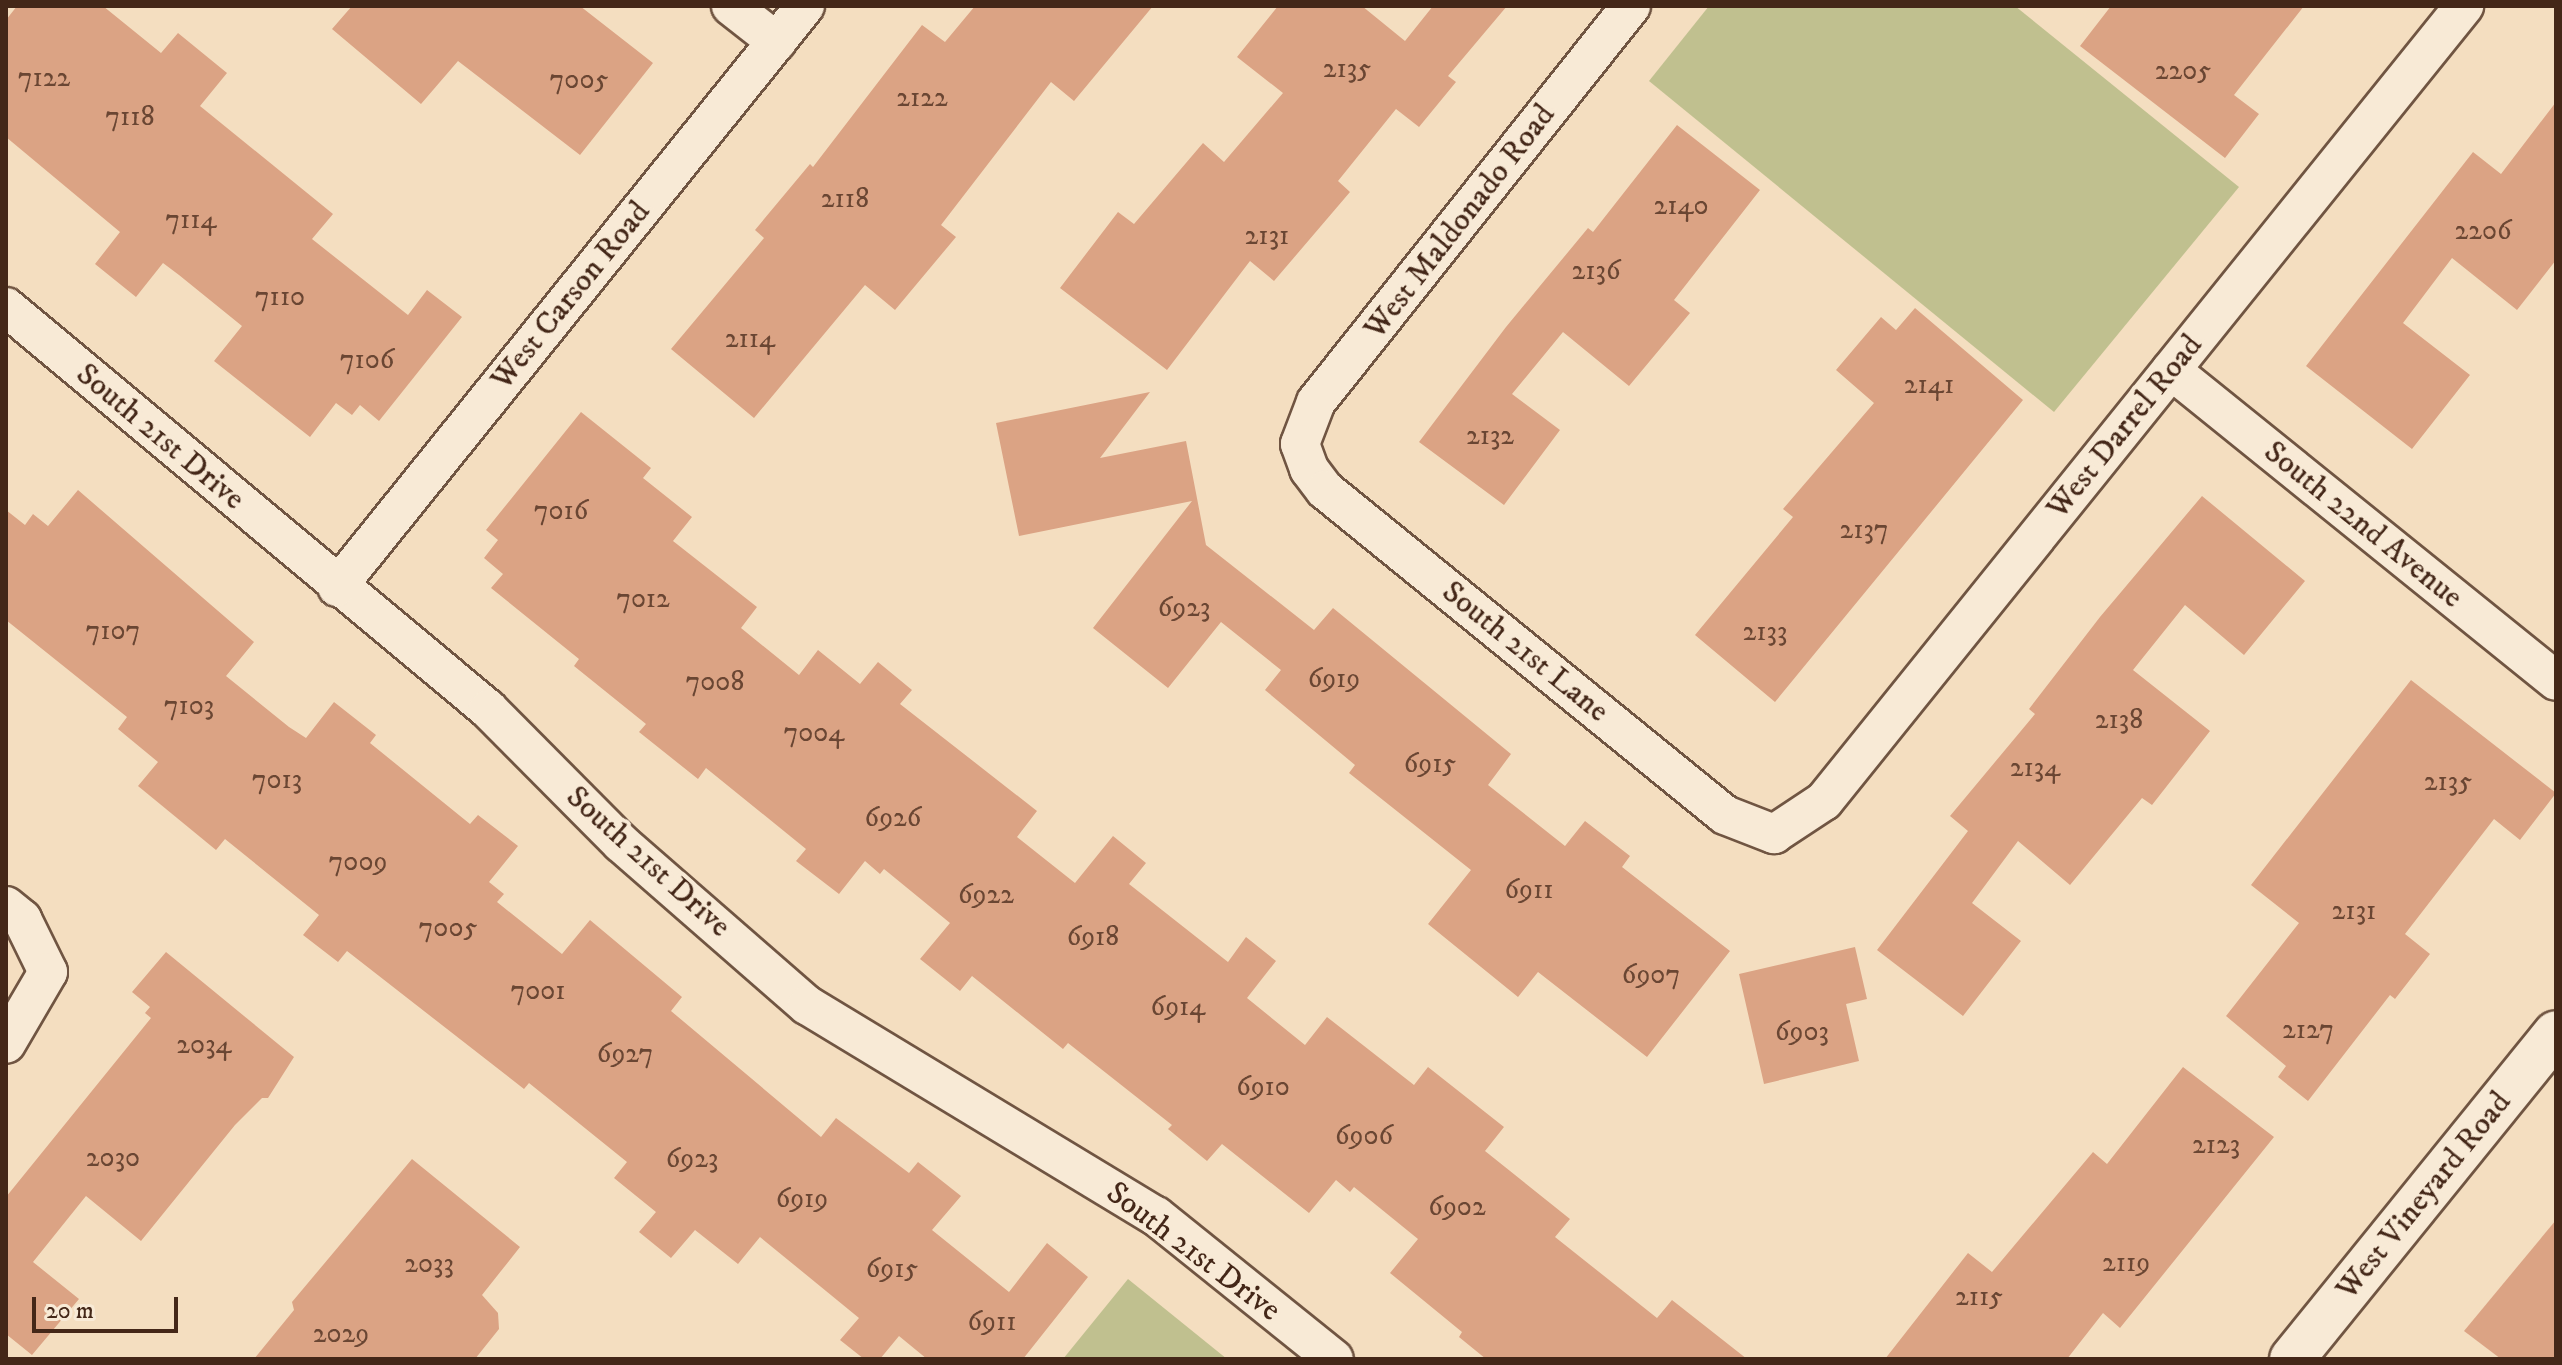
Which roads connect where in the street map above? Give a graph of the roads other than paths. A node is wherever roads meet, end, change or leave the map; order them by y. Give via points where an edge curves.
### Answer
1 (731, 6) edge
2 (805, 6) edge
3 (1631, 6) edge
4 (2464, 6) edge
5 (777, 42) junction
6 (6, 307) edge
7 (2171, 370) junction
8 (1300, 444) joint
9 (337, 587) junction
10 (2556, 681) edge
11 (1774, 834) joint
12 (6, 906) edge
13 (2556, 1033) edge
14 (6, 1044) edge
15 (1334, 1359) edge
16 (2292, 1359) edge

1 - 5 street
2 - 5 street, West Carson Road
3 - 8 street, West Maldonado Road via 1316,402
4 - 7 street, West Darrel Road
5 - 9 street, West Carson Road
6 - 9 street, South 21st Drive
7 - 10 street, South 22nd Avenue
7 - 11 street, West Darrel Road via 1824,801
8 - 11 street, South 21st Lane via 1309,469 1325,490 1725,815
9 - 15 street, South 21st Drive via 488,709 621,843 807,1005 1156,1216
12 - 14 street via 22,919 48,972
13 - 16 street, West Vineyard Road

